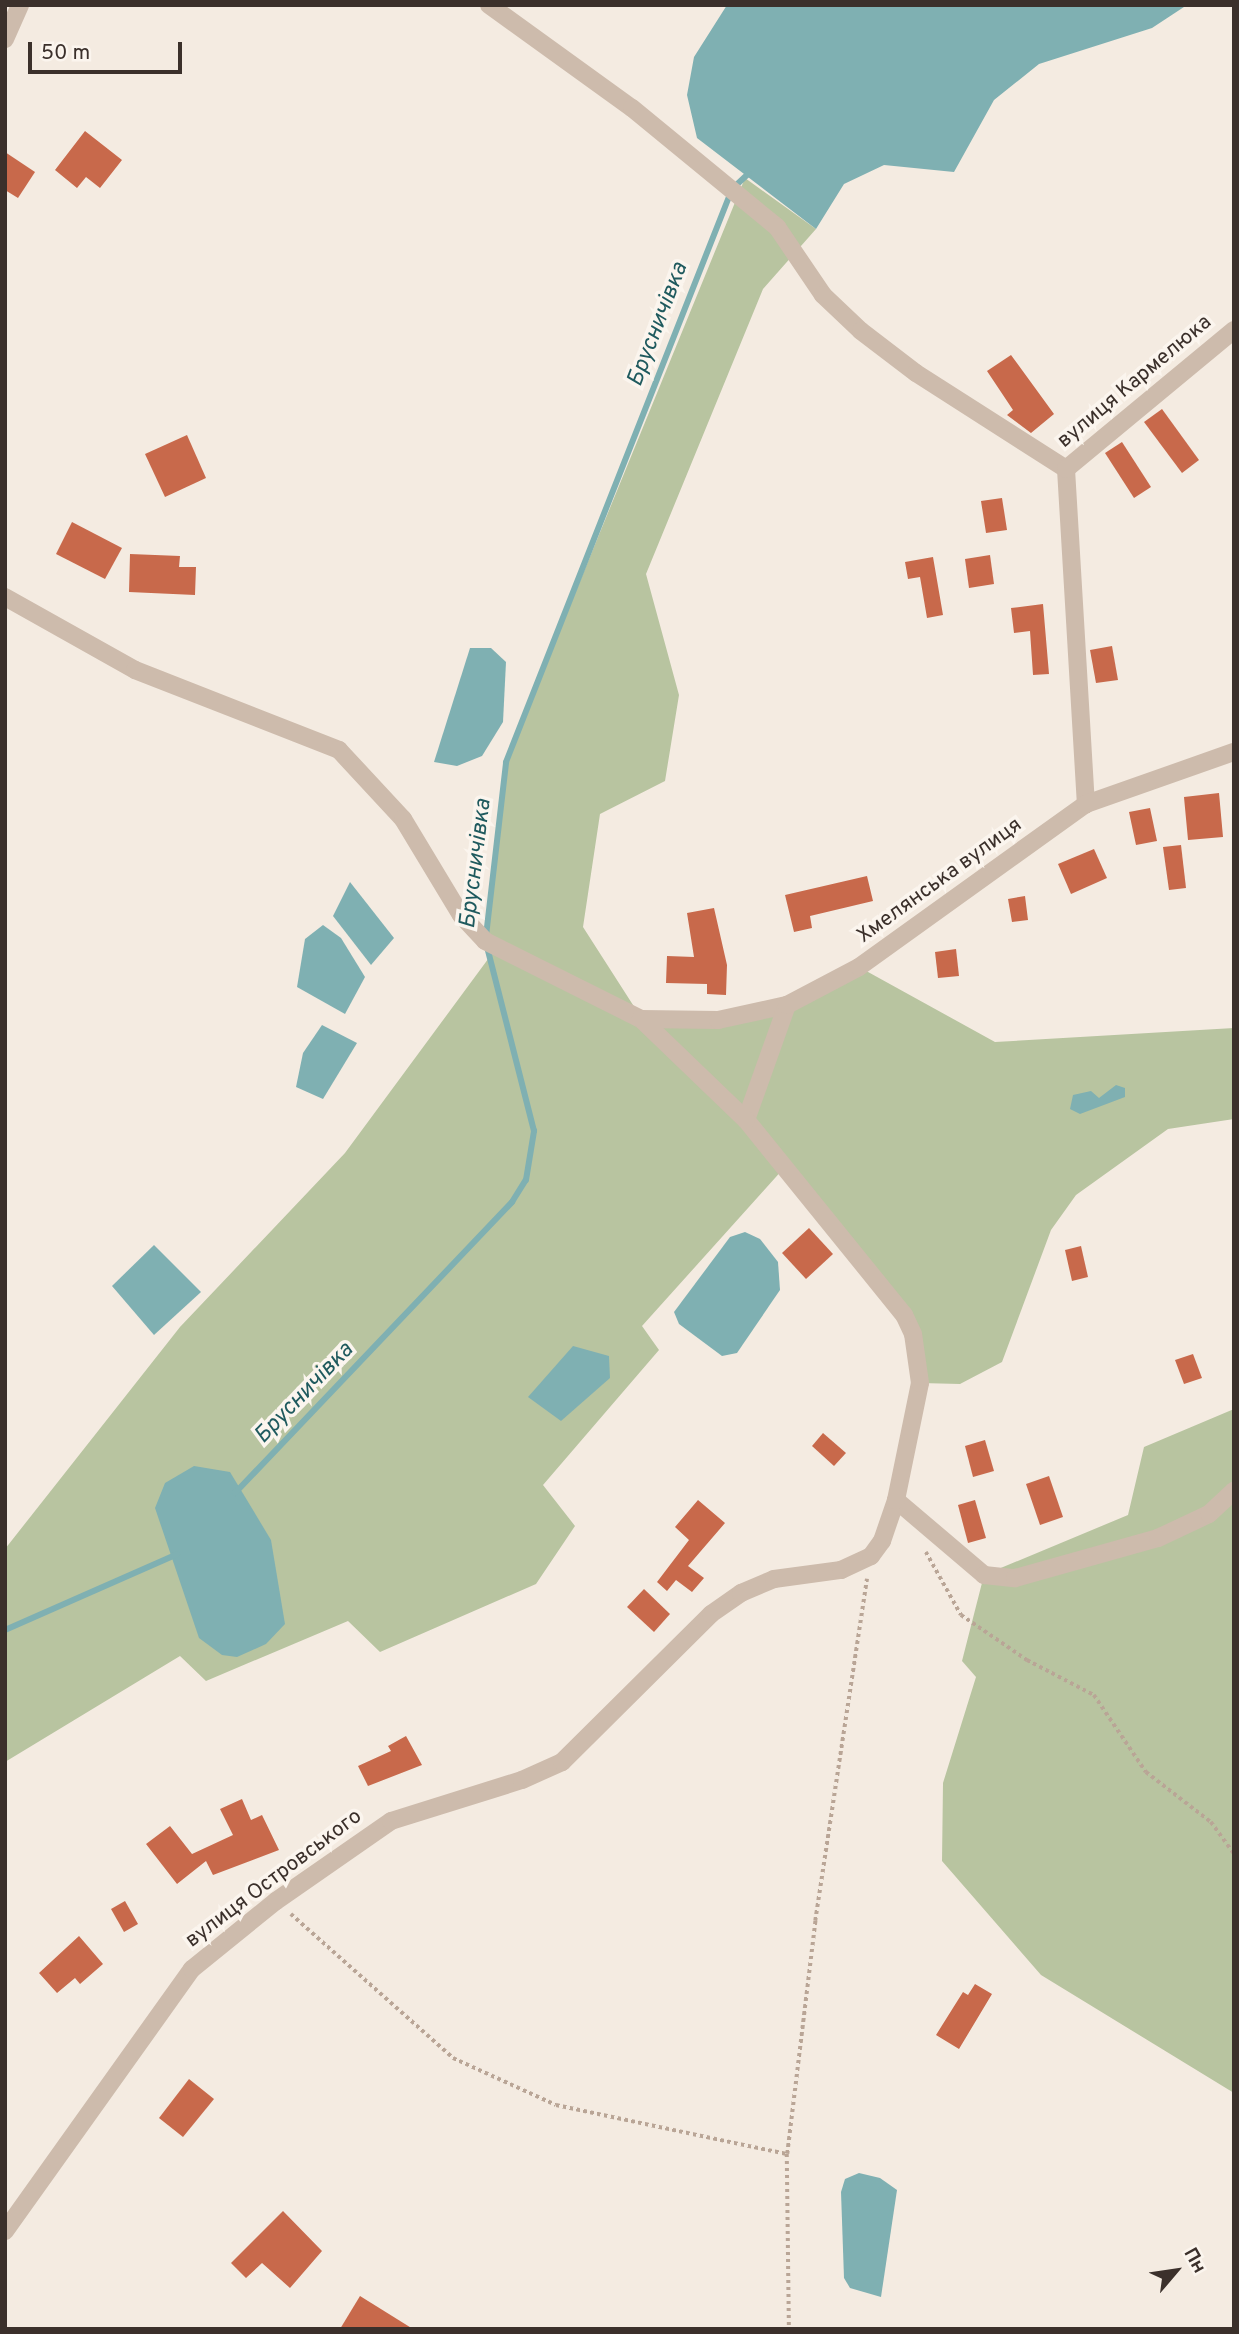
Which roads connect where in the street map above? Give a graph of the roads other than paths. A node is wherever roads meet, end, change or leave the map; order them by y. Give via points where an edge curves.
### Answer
1 (489, 5) edge
2 (15, 9) edge
3 (5, 39) edge
4 (1234, 330) edge
5 (1066, 469) junction
6 (5, 597) edge
7 (1234, 752) edge
8 (1086, 804) junction
9 (787, 1005) junction
10 (641, 1019) junction
11 (746, 1120) junction
12 (1234, 1491) edge
13 (896, 1500) junction
14 (5, 2231) edge

1 - 5 street via 632,108 777,227 823,295 861,331 916,373
2 - 3 street
4 - 5 street, вулиця Кармелюка
5 - 8 street
6 - 10 street via 135,670 339,750 403,819 461,915 485,941
7 - 8 street, Хмелянська вулиця
8 - 9 street, Хмелянська вулиця via 859,967
9 - 10 street, Хмелянська вулиця via 718,1020
9 - 11 street
10 - 11 street
11 - 13 street via 904,1315 913,1334 920,1383
12 - 13 street via 1209,1514 1158,1538 1015,1578 984,1575
13 - 14 street, вулиця Островського via 871,1556 841,1570 774,1578 741,1592 710,1614 562,1762 522,1780 391,1821 276,1901 192,1969

